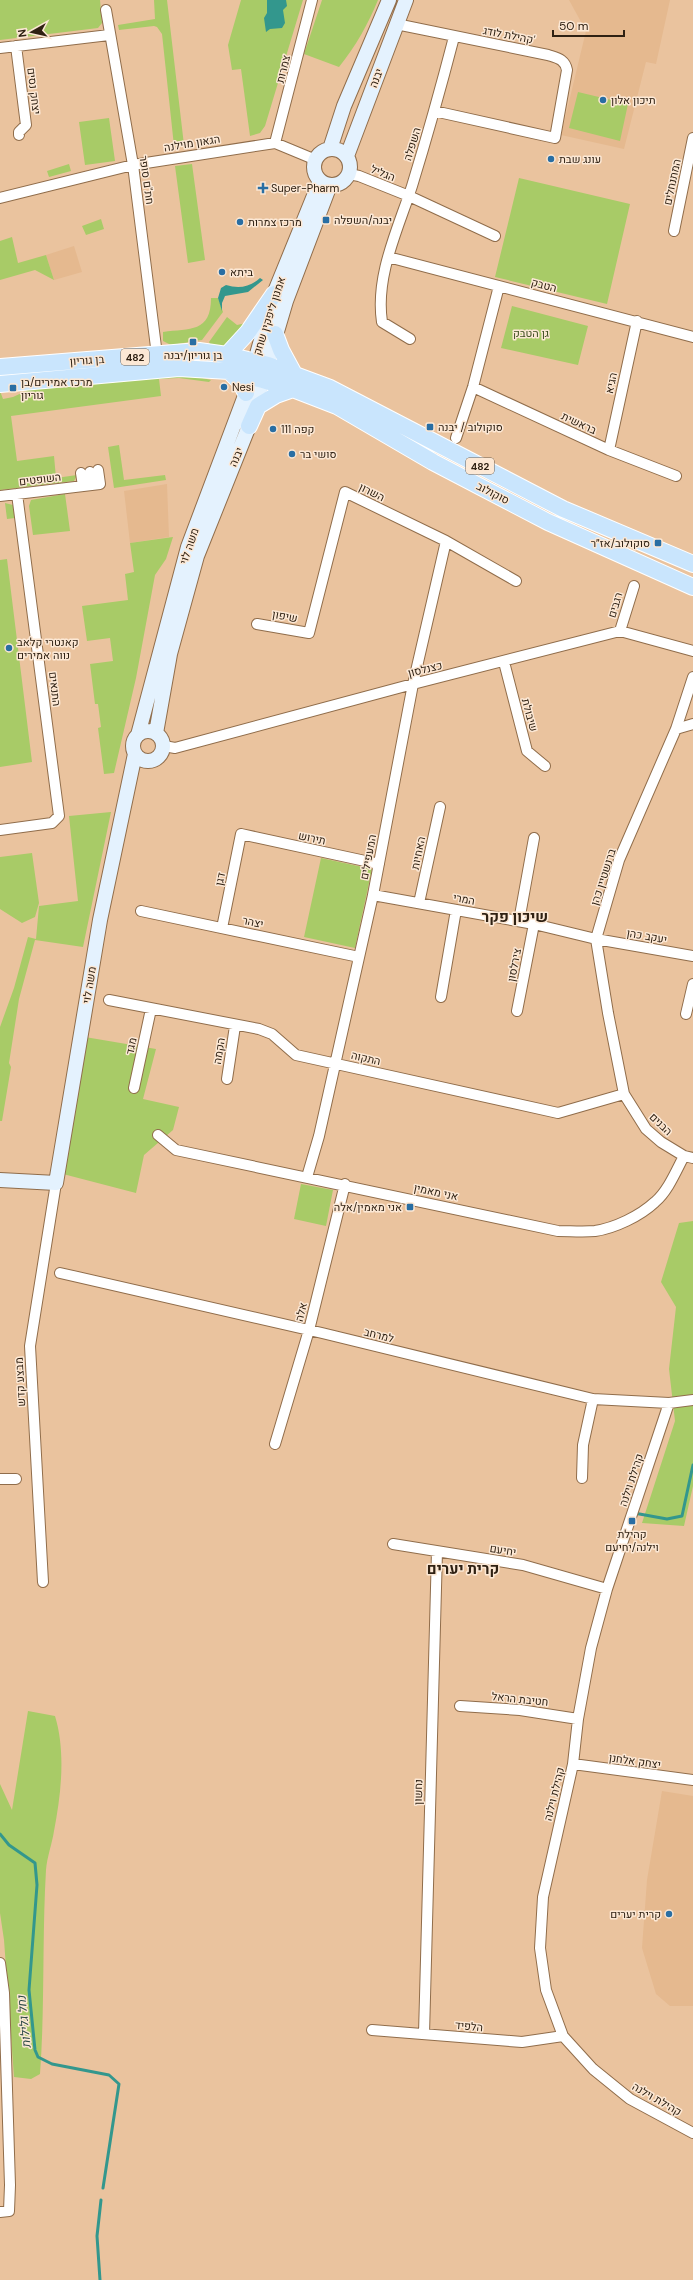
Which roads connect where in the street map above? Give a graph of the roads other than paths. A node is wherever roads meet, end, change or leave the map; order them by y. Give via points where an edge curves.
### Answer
1 (312, 0) edge
2 (389, 0) edge
3 (406, 0) edge
4 (106, 10) dead end
5 (396, 24) junction
6 (108, 35) junction
7 (454, 37) junction
8 (16, 46) junction
9 (0, 48) edge
10 (434, 111) junction
11 (19, 135) dead end
12 (693, 138) edge
13 (275, 142) junction
14 (330, 149) junction
15 (346, 156) junction
16 (691, 157) edge
17 (316, 160) junction
18 (133, 165) junction
19 (349, 174) junction
20 (325, 183) junction
21 (409, 196) junction
22 (0, 198) edge
23 (674, 231) dead end
24 (495, 236) dead end
25 (388, 257) junction
26 (500, 286) junction
27 (274, 294) junction
28 (637, 321) junction
29 (275, 334) junction
30 (693, 337) edge
31 (410, 339) dead end
32 (157, 355) junction
33 (227, 355) junction
34 (0, 367) edge
35 (256, 375) junction
36 (294, 382) junction
37 (0, 384) edge
38 (474, 387) junction
39 (249, 426) junction
40 (456, 438) dead end
41 (609, 450) junction
42 (676, 476) dead end
43 (87, 485) junction
44 (17, 494) junction
45 (0, 496) edge
46 (446, 541) junction
47 (693, 564) edge
48 (516, 581) dead end
49 (634, 586) dead end
50 (693, 587) edge
51 (257, 624) dead end
52 (620, 631) junction
53 (309, 633) joint
54 (693, 651) edge
55 (504, 662) junction
56 (693, 677) edge
57 (413, 684) junction
58 (693, 724) edge
59 (676, 729) junction
60 (156, 733) junction
61 (138, 735) junction
62 (164, 746) junction
63 (135, 754) junction
64 (153, 761) junction
65 (545, 766) dead end
66 (128, 787) junction
67 (440, 807) dead end
68 (0, 830) edge
69 (241, 834) joint
70 (534, 838) dead end
71 (379, 864) junction
72 (373, 895) junction
73 (419, 903) junction
74 (456, 910) junction
75 (141, 911) dead end
76 (519, 921) junction
77 (534, 924) junction
78 (222, 928) junction
79 (596, 939) junction
80 (693, 956) edge
81 (359, 957) junction
82 (693, 984) edge
83 (441, 997) dead end
84 (109, 1000) dead end
85 (151, 1009) junction
86 (517, 1011) dead end
87 (686, 1014) dead end
88 (235, 1026) junction
89 (335, 1063) junction
90 (227, 1079) dead end
91 (134, 1088) dead end
92 (624, 1094) junction
93 (158, 1135) dead end
94 (689, 1157) edge
95 (307, 1177) junction
96 (0, 1180) edge
97 (56, 1183) junction
98 (345, 1184) junction
99 (60, 1273) dead end
100 (309, 1330) junction
101 (593, 1399) junction
102 (693, 1400) edge
103 (669, 1403) junction
104 (275, 1444) dead end
105 (582, 1478) dead end
106 (0, 1479) edge
107 (16, 1479) dead end
108 (393, 1544) dead end
109 (437, 1552) junction
110 (43, 1582) dead end
111 (607, 1589) junction
112 (460, 1706) dead end
113 (578, 1719) junction
114 (573, 1764) junction
115 (693, 1780) edge
116 (0, 1963) edge
117 (372, 2030) dead end
118 (424, 2034) junction
119 (563, 2036) junction
120 (693, 2133) edge
121 (5, 2208) edge

1 - 13 street, צמרות
2 - 14 street via 344,106
3 - 5 street, יבנה
4 - 6 street, חת"ם סופר
5 - 7 street, קהילת לודג'
5 - 15 street, יבנה
6 - 8 street
6 - 18 street, חת"ם סופר
7 - 10 street, השפלה
7 - 10 street, קהילת לודג' via 562,59 567,70 555,138
8 - 9 street
8 - 11 street, יצחק נסים via 26,125
10 - 21 street, השפלה
12 - 16 street, המתנחלים
13 - 17 street
13 - 18 street, הגאון מוילנה
14 - 15 street via 342,152
14 - 17 street via 324,151
15 - 19 street
16 - 23 street, המתנחלים
17 - 20 street via 314,171
18 - 22 street, הגאון מוילנה
18 - 32 street, חת"ם סופר
19 - 20 street via 341,183
19 - 21 street, הגליל
20 - 27 street, אמנון ליפקין שחק
20 - 29 street, יבנה
21 - 24 street, הגליל
21 - 25 street, השפלה
25 - 26 street, הטבק
25 - 31 street via 379,304 382,322
26 - 28 street, הטבק
26 - 38 street
27 - 33 main road via 248,332
27 - 35 street, אמנון ליפקין שחק
28 - 30 street, הטבק
28 - 41 street, הגיא
29 - 35 street, יבנה
29 - 36 main road
32 - 33 main road, בן גוריון / 482 via 199,351
32 - 34 main road, בן גוריון / 482
33 - 35 main road, בן גוריון / 482
35 - 36 main road, סוקולוב / 482
35 - 37 main road, בן גוריון / 482 via 240,382 230,371 179,368
35 - 39 street, יבנה
35 - 61 street, משה לוי via 188,547
36 - 39 main road via 258,406
36 - 47 main road, סוקולוב / 482 via 337,392 563,509
36 - 50 main road, סוקולוב / 482 via 433,462 548,522
38 - 40 street
38 - 41 street, בראשית
39 - 60 street, יבנה via 197,556 170,654
41 - 42 street, בראשית
43 - 43 street via 100,484 90,472
43 - 44 street, השופטים
44 - 45 street, השופטים
44 - 68 street, התנאים via 59,816 52,823
46 - 48 street, השרון
46 - 53 street, השרון via 345,492
46 - 57 street, המעפילים
49 - 52 street, רגבים
51 - 53 street, שיפון
52 - 54 street
52 - 55 street, כצנלסון
55 - 57 street, כצנלסון
55 - 65 street, שיבולת via 527,751
56 - 59 street, ברנשטיין כהן
57 - 62 street, כצנלסון via 175,748
57 - 71 street, המעפילים
58 - 59 street
59 - 79 street, ברנשטיין כהן via 619,860
60 - 61 street via 146,731
60 - 62 street
61 - 63 street via 133,744
62 - 64 street via 161,756
63 - 64 street via 142,761
63 - 66 street, משה לוי
64 - 66 street
66 - 97 street, משה לוי via 100,920
67 - 73 street, האחיות
69 - 71 street, תירוש
69 - 78 street, דגן
70 - 76 street
71 - 72 street, המעפילים
72 - 73 street, המרי
72 - 81 street, המעפילים
73 - 74 street, המרי
74 - 76 street, המרי
74 - 83 street
75 - 78 street, יצהר
76 - 77 street, המרי
77 - 79 street, המרי
77 - 86 street, צירלסון
78 - 81 street, יצהר
79 - 80 street, יעקב כהן
79 - 92 street, ברנשטיין כהן
81 - 89 street, המעפילים
82 - 87 street
84 - 85 street, התקוה
85 - 88 street, התקוה
85 - 91 street, מגד
88 - 89 street, התקוה via 259,1029 272,1034 296,1055
88 - 90 street, הקמה
89 - 92 street, התקוה via 558,1113
89 - 95 street, המעפילים
92 - 94 street, הבנים via 646,1129 661,1142
93 - 95 street, אני מאמין via 176,1150
94 - 98 street, אני מאמין via 655,1202 619,1224 595,1231 558,1231
95 - 98 street, אני מאמין
96 - 97 street
97 - 110 street, מבצע קדש via 30,1346
98 - 100 street, אלה
99 - 100 street, למרחב
100 - 101 street, למרחב
100 - 104 street, אלה
101 - 103 street, למרחב
101 - 105 street via 583,1445
102 - 103 street, למרחב
103 - 111 street, קהילת וילנה
106 - 107 street
108 - 109 street, יחיעם
109 - 111 street, יחיעם via 523,1565
109 - 118 street, נחשון
111 - 113 street, קהילת וילנה via 591,1648
112 - 113 street, חטיבת הראל via 520,1710
113 - 114 street, קהילת וילנה
114 - 115 street, יצחק אלחנן
114 - 119 street, קהילת וילנה via 543,1897 540,1948 546,1990
116 - 121 street via 4,1993
117 - 118 street, הלפיד
118 - 119 street, הלפיד via 522,2042
119 - 120 street, קהילת וילנה via 593,2069 630,2098

